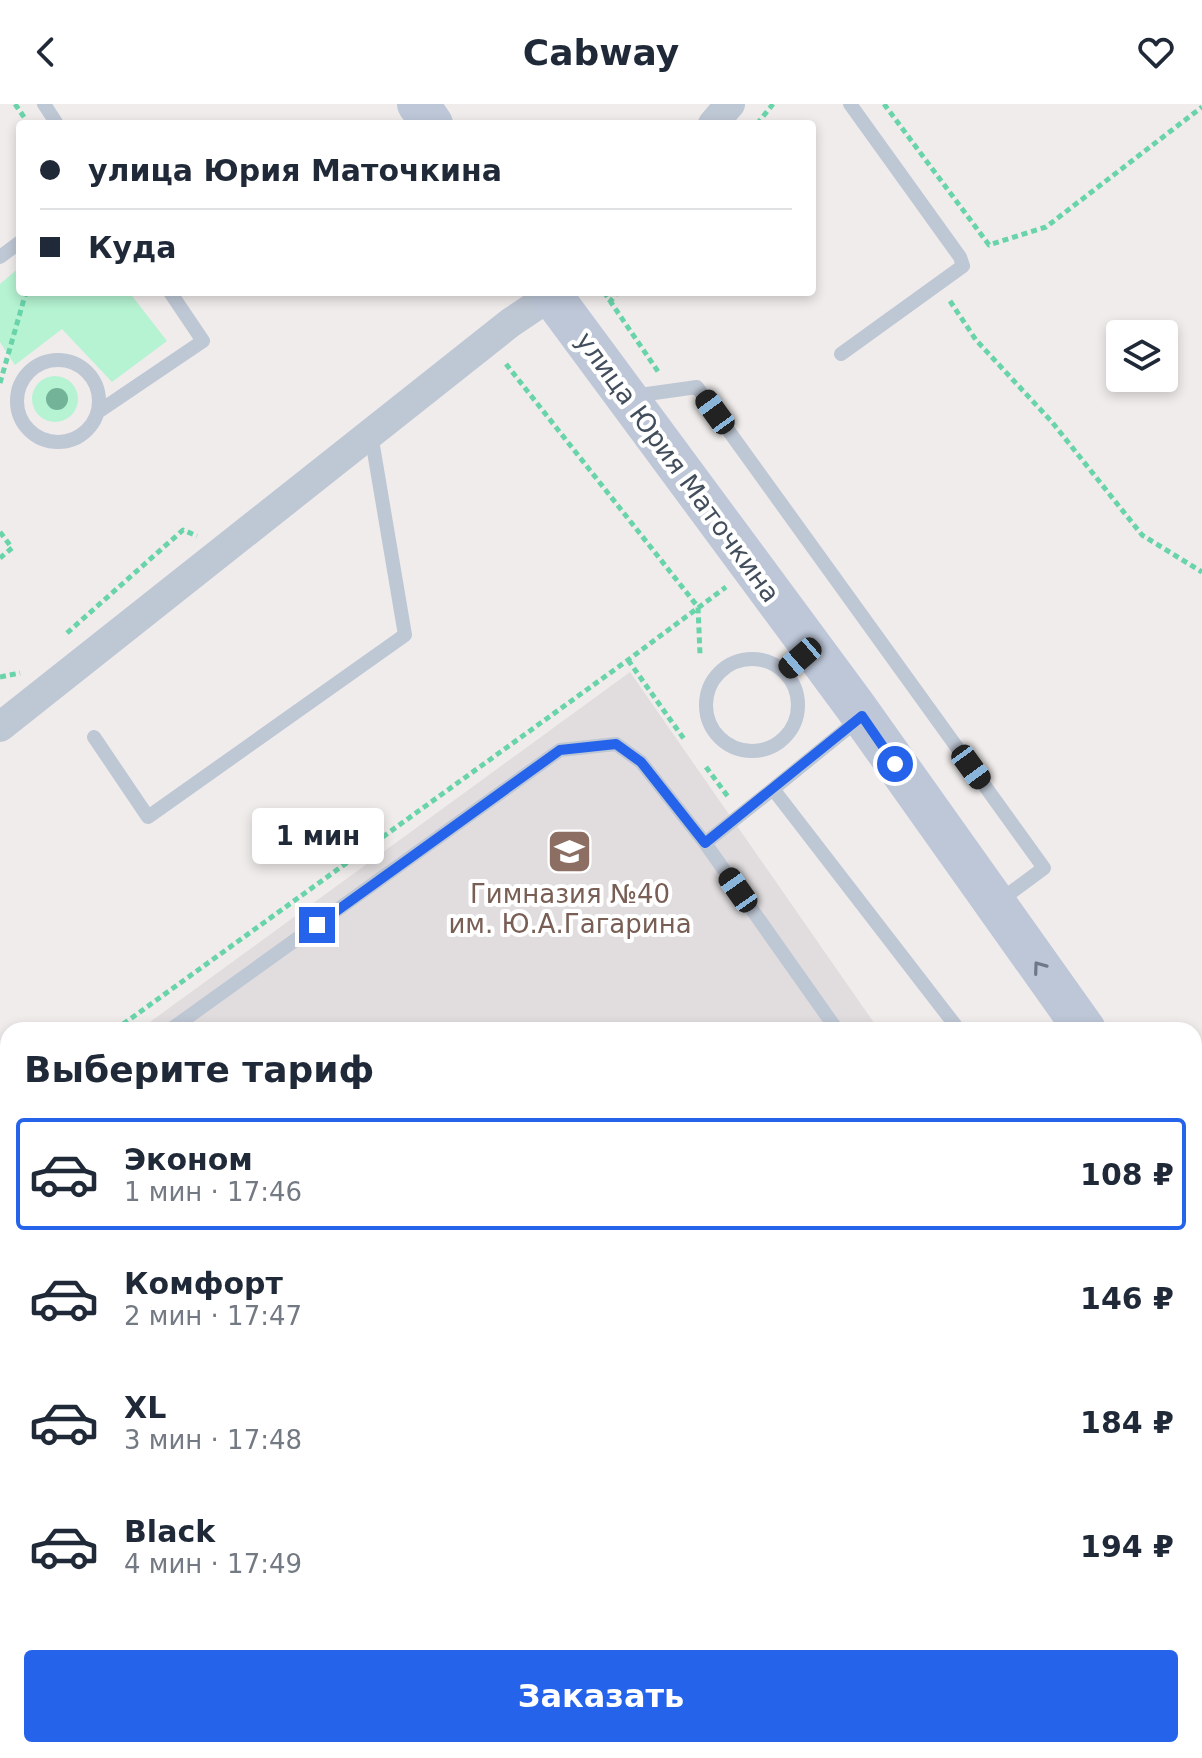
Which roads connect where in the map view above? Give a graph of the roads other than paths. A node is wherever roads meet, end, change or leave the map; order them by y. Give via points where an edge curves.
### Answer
1 (730, 104) edge
2 (850, 104) edge
3 (716, 120) edge
4 (173, 296) edge
5 (548, 296) edge
6 (554, 296) edge
7 (841, 354) dead end
8 (627, 398) junction
9 (98, 412) junction
10 (371, 433) junction
11 (797, 661) junction
12 (862, 716) junction
13 (0, 727) edge
14 (94, 737) dead end
15 (773, 789) junction
16 (705, 843) junction
17 (994, 905) junction
18 (181, 1022) edge
19 (831, 1022) edge
20 (953, 1022) edge
21 (1079, 1022) edge

1 - 3 street
2 - 7 lane via 963,266
4 - 9 lane via 203,341
5 - 10 street, улица Юрия Маточкина
6 - 8 street, улица Юрия Маточкина
8 - 11 street, улица Юрия Маточкина via 752,567
8 - 17 lane via 697,387 1044,868
9 - 9 lane via 82,435 56,443 43,440 22,422 17,395 21,382 40,364 66,361 79,365 96,385
10 - 13 street, улица Юрия Маточкина
10 - 14 lane via 405,635 148,817
11 - 11 lane via 740,660 726,666 708,690 705,706 715,735 740,750 770,748 783,740 797,713
11 - 12 street, улица Юрия Маточкина
12 - 15 lane
12 - 17 street, улица Юрия Маточкина
15 - 16 lane
15 - 20 lane
16 - 18 lane via 641,762 616,744 560,750
16 - 19 lane
21 -> 17 street, улица Юрия Маточкина

